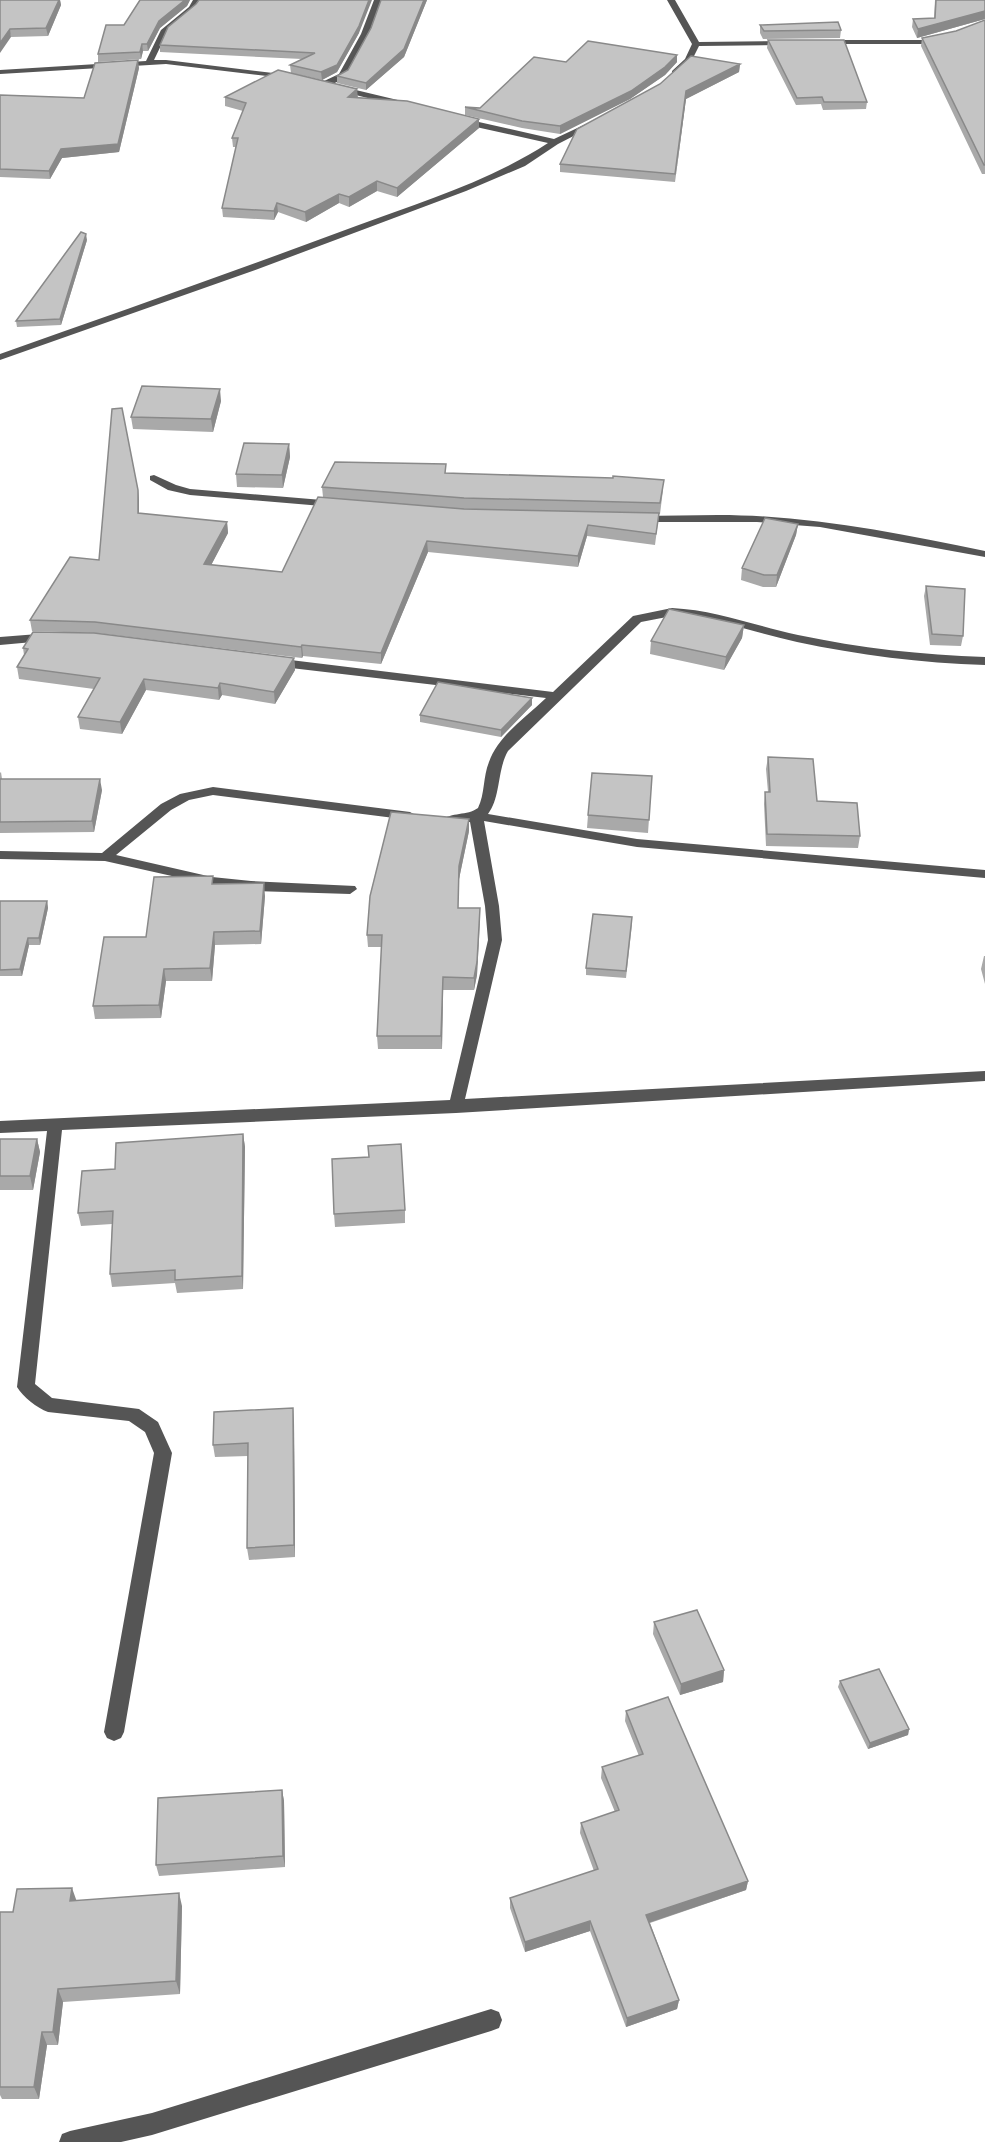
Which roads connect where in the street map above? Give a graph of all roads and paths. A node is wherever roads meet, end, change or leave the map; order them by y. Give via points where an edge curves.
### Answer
1 (197, 0) edge
2 (378, 0) edge
3 (671, 0) edge
4 (951, 35) edge
5 (815, 42) edge
6 (792, 43) edge
7 (696, 44) junction
8 (149, 62) junction
9 (0, 72) edge
10 (669, 77) edge
11 (304, 80) edge
12 (314, 82) edge
13 (325, 84) junction
14 (416, 107) edge
15 (448, 118) edge
16 (596, 123) edge
17 (555, 142) junction
18 (0, 357) edge
19 (154, 478) dead end
20 (344, 505) edge
21 (628, 519) edge
22 (985, 554) edge
23 (63, 637) edge
24 (0, 641) edge
25 (259, 660) edge
26 (985, 662) edge
27 (557, 696) junction
28 (476, 816) junction
29 (0, 855) edge
30 (105, 856) junction
31 (985, 874) edge
32 (350, 889) dead end
33 (985, 1076) edge
34 (456, 1107) junction
35 (55, 1125) junction
36 (0, 1127) edge
37 (114, 1732) dead end
38 (491, 2020) dead end
39 (70, 2142) edge

1 - 8 street via 164,32
2 - 13 street via 342,76
3 - 7 street
4 - 5 street via 922,42
6 - 7 street
7 - 10 street via 682,68
8 - 9 street
8 - 11 street
12 - 13 street
13 - 14 street
15 - 17 street
16 - 17 street
17 - 18 street via 522,164 463,189
19 - 20 street via 189,492
21 - 22 street via 796,521
23 - 24 street
25 - 27 street
26 - 27 street via 864,650 777,634 699,612 653,612 637,619
27 - 28 street via 502,749 495,762 486,807
28 - 30 street via 451,820 213,791 186,797 166,807
28 - 31 street via 637,843
28 - 34 street via 495,940
29 - 30 street
30 - 32 street via 212,881
33 - 34 street
34 - 35 street
35 - 36 street
35 - 37 street via 26,1387 48,1405 133,1414 152,1427 163,1453
38 - 39 street via 152,2124

